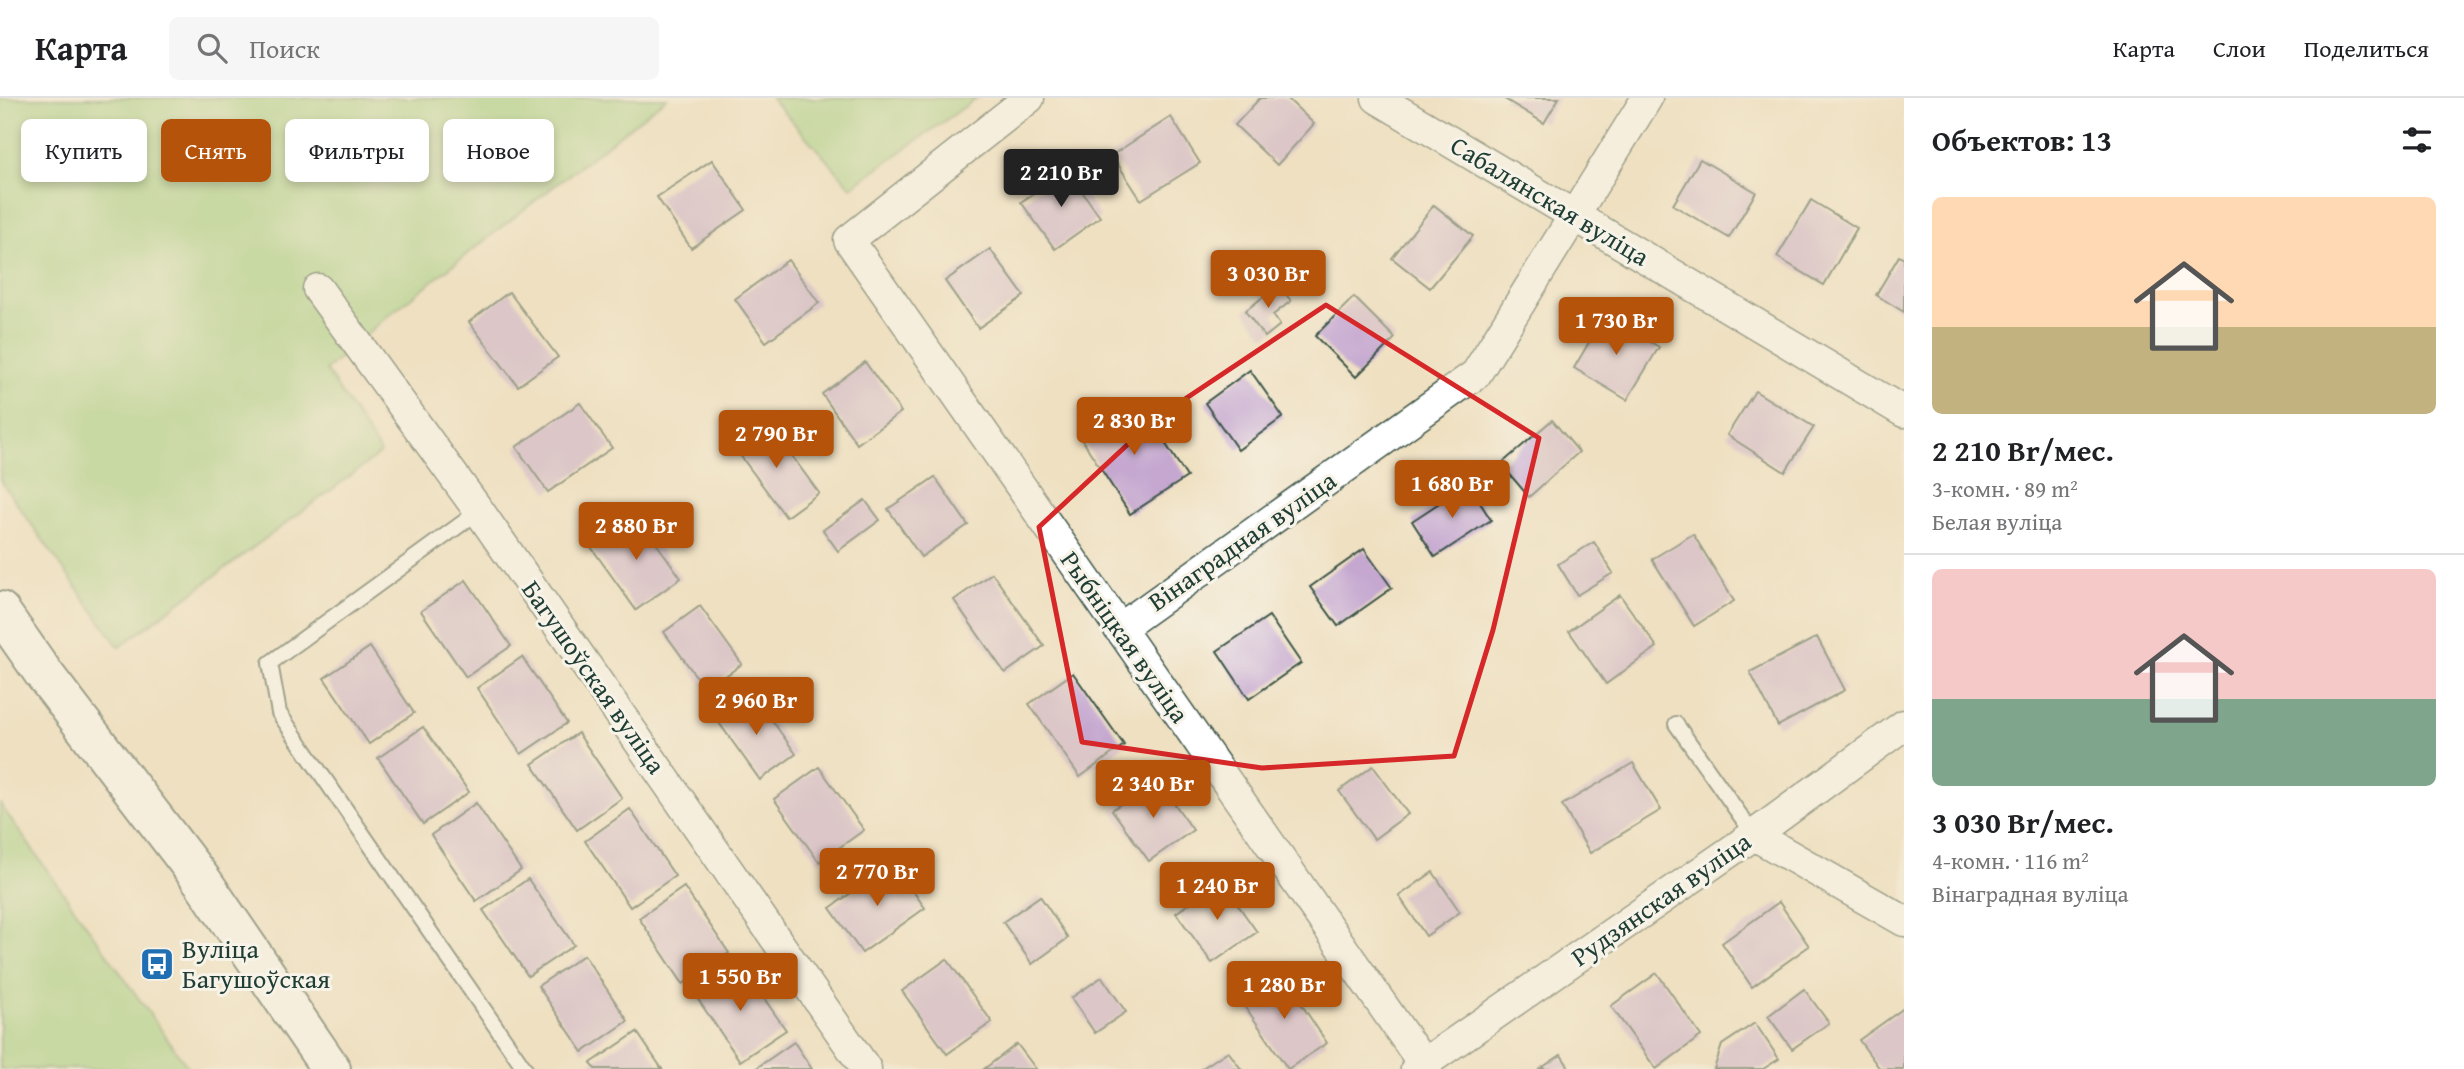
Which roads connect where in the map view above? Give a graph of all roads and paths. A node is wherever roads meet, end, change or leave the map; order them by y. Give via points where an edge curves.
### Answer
1 (1029, 98) edge
2 (1377, 98) edge
3 (1647, 98) edge
4 (1573, 215) junction
5 (318, 289) dead end
6 (1904, 412) edge
7 (479, 510) junction
8 (0, 611) edge
9 (1119, 628) junction
10 (1676, 724) dead end
11 (1904, 724) edge
12 (1754, 835) junction
13 (1904, 921) edge
14 (1422, 1067) edge
15 (331, 1069) edge
16 (525, 1069) edge
17 (866, 1069) edge

1 - 9 street, Рыбніцкая вуліца via 849,240
2 - 4 street, Сабалянская вуліца
3 - 4 street, Вінаградная вуліца
4 - 6 street, Сабалянская вуліца
4 - 9 street, Вінаградная вуліца via 1476,374
5 - 7 street, Багушоўская вуліца
7 - 16 lane via 270,663 279,713
7 - 17 street, Багушоўская вуліца
8 - 15 main road via 202,882
9 - 14 street, Рыбніцкая вуліца
10 - 12 lane
11 - 12 street, Рудзянская вуліца
12 - 13 street
12 - 14 street, Рудзянская вуліца

